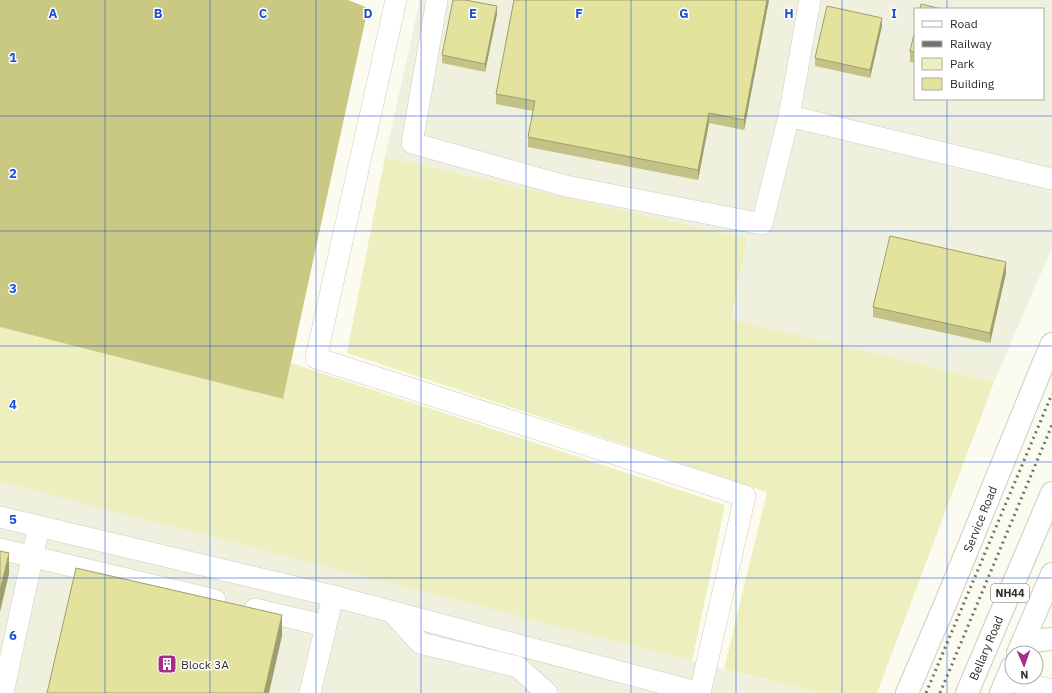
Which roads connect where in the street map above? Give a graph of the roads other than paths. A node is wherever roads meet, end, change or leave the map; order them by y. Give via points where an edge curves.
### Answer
1 (396, 0) edge
2 (437, 0) edge
3 (810, 0) edge
4 (788, 116) junction
5 (1052, 179) edge
6 (1052, 344) edge
7 (1052, 493) edge
8 (0, 517) edge
9 (39, 526) junction
10 (0, 549) edge
11 (32, 557) junction
12 (1052, 574) edge
13 (333, 596) junction
14 (391, 611) junction
15 (326, 626) junction
16 (1052, 639) edge
17 (1021, 645) edge
18 (1031, 645) edge
19 (1037, 685) edge
20 (1050, 687) edge
21 (3, 693) edge
22 (310, 693) edge
23 (547, 693) edge
24 (700, 693) edge
25 (907, 693) edge
26 (967, 693) edge

1 - 24 lane via 316,358 745,496
2 - 4 lane via 412,143 566,186 762,224
3 - 4 lane
4 - 5 lane
6 - 25 main road, Service Road
7 - 26 main road, Bellary Road / NH44
8 - 9 lane
9 - 11 lane
9 - 13 lane
10 - 11 lane
11 - 15 lane
11 - 21 lane
12 - 17 main road, NH44
13 - 14 lane
13 - 15 lane
14 - 23 lane via 420,643 518,667
14 - 24 lane
15 - 22 lane
16 - 18 main road
19 - 20 lane

